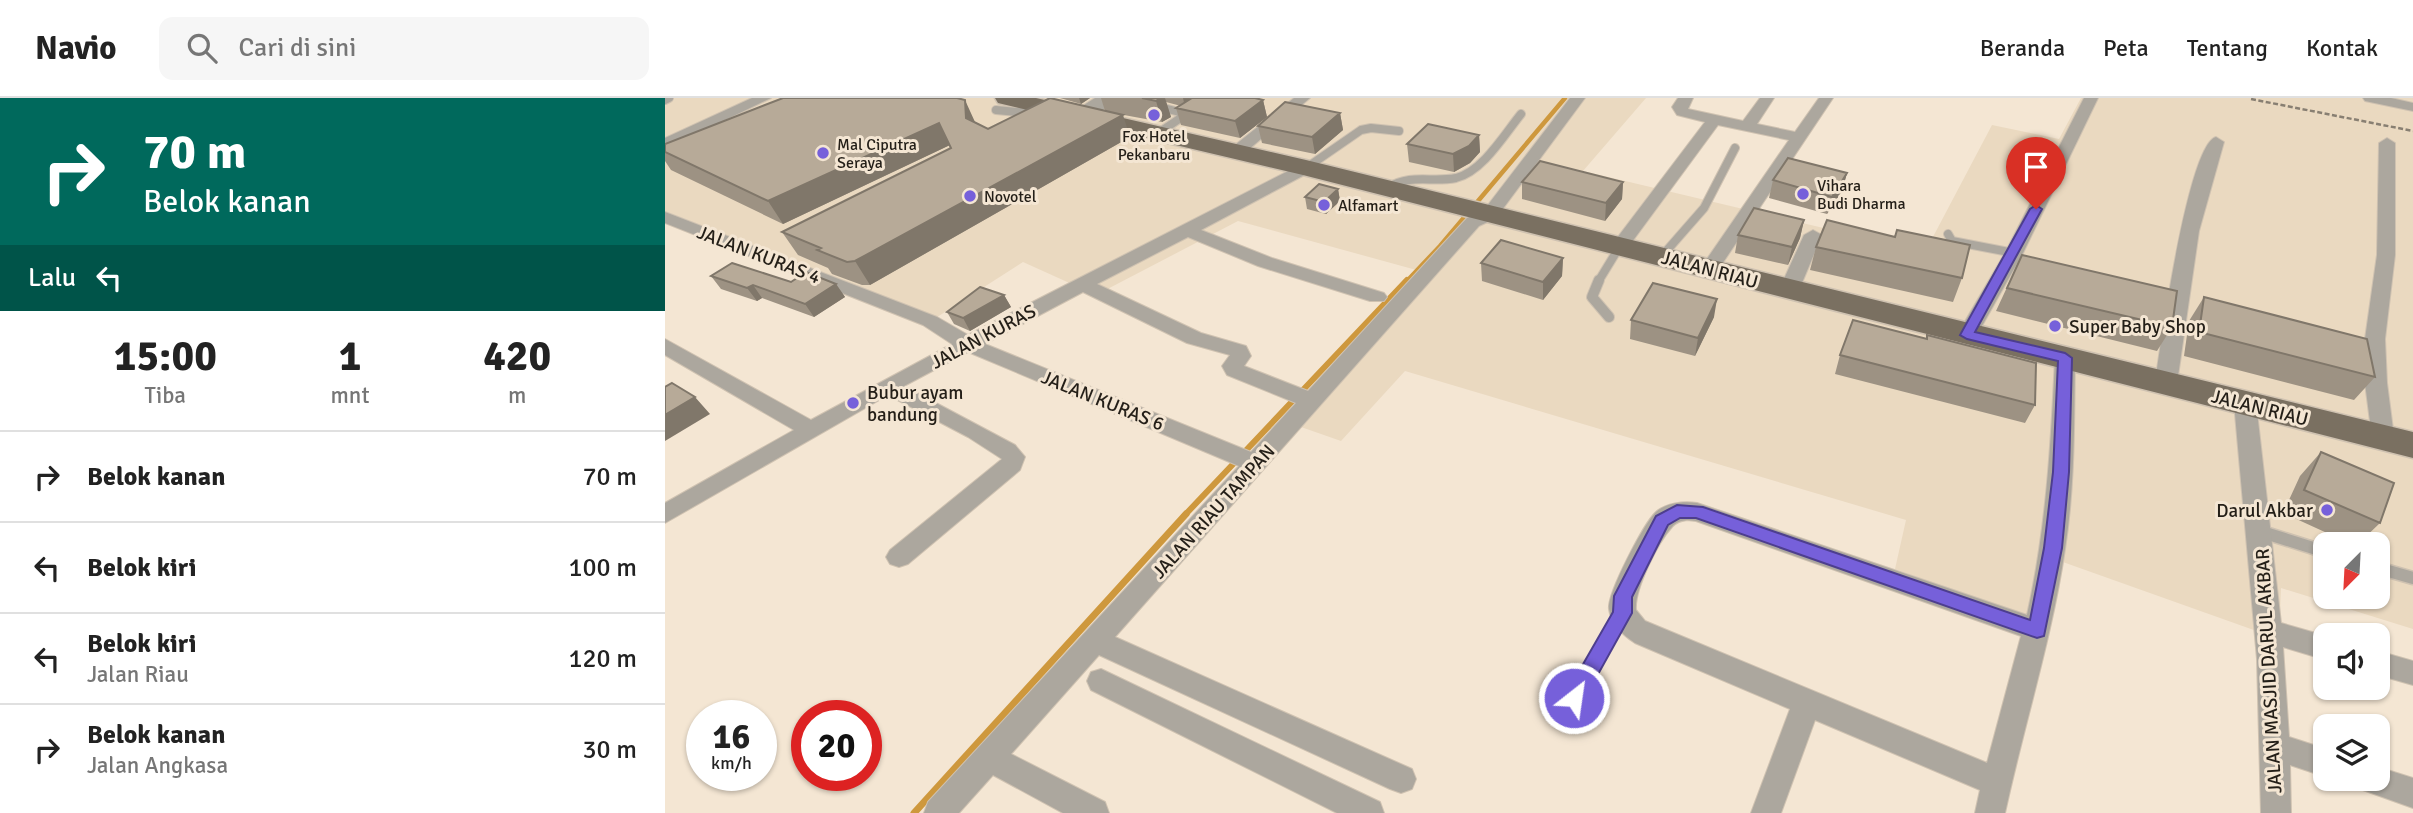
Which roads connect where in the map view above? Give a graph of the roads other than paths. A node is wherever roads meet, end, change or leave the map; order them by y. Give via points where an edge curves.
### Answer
1 (764, 98) edge
2 (1105, 98) edge
3 (1114, 98) edge
4 (1210, 98) edge
5 (1303, 98) edge
6 (1578, 98) edge
7 (1686, 98) edge
8 (1767, 98) edge
9 (1826, 98) edge
10 (2091, 98) edge
11 (2370, 98) edge
12 (1001, 104) edge
13 (1148, 104) edge
14 (2413, 107) edge
15 (1187, 114) junction
16 (1521, 114) dead end
17 (1081, 116) junction
18 (1714, 120) junction
19 (1747, 127) junction
20 (1399, 131) dead end
21 (1157, 134) junction
22 (1799, 138) junction
23 (2215, 142) dead end
24 (2387, 143) dead end
25 (665, 144) edge
26 (1735, 148) dead end
27 (1236, 152) junction
28 (1306, 168) junction
29 (1387, 188) junction
30 (1480, 211) junction
31 (665, 217) edge
32 (1189, 231) junction
33 (1948, 234) dead end
34 (1813, 235) dead end
35 (1620, 246) junction
36 (2014, 253) junction
37 (1662, 256) junction
38 (1709, 269) junction
39 (1081, 284) junction
40 (1789, 290) junction
41 (1377, 297) dead end
42 (1609, 317) dead end
43 (1967, 335) junction
44 (967, 344) junction
45 (665, 346) edge
46 (2065, 358) junction
47 (2166, 383) junction
48 (887, 386) junction
49 (1303, 398) junction
50 (2245, 403) junction
51 (812, 430) junction
52 (2383, 437) junction
53 (2413, 445) edge
54 (1247, 460) junction
55 (665, 514) edge
56 (2259, 531) junction
57 (2313, 548) edge
58 (899, 557) dead end
59 (2391, 572) edge
60 (2413, 578) edge
61 (1623, 613) junction
62 (2037, 630) junction
63 (2268, 631) junction
64 (1096, 641) junction
65 (2313, 644) edge
66 (2390, 666) edge
67 (2413, 673) edge
68 (1101, 681) dead end
69 (1574, 698) dead end
70 (1806, 705) junction
71 (2276, 747) junction
72 (989, 758) junction
73 (2313, 760) edge
74 (1401, 779) dead end
75 (1997, 782) junction
76 (2390, 785) edge
77 (2413, 793) edge
78 (939, 813) edge
79 (1094, 813) edge
80 (1369, 813) edge
81 (1766, 813) edge
82 (1990, 813) edge
83 (2276, 813) edge

1 - 25 street
2 - 17 street
3 - 17 lane
4 - 15 lane
5 - 27 street
6 - 30 street
7 - 18 street via 1679,107 1682,112
8 - 19 street
9 - 22 street
10 - 36 street
11 - 14 street
12 - 17 main road, JALAN RIAU via 1038,106
13 - 15 lane
15 - 21 lane
16 - 29 lane via 1468,173 1409,177
17 - 21 main road, JALAN RIAU
18 - 19 street
18 - 35 street
19 - 22 street
20 - 28 lane via 1365,128
21 - 27 main road, JALAN RIAU
22 - 38 street
23 - 47 street via 2199,185 2177,290
24 - 52 street via 2386,255 2375,339
26 - 37 lane via 1704,208
27 - 28 main road, JALAN RIAU
28 - 29 main road, JALAN RIAU
28 - 32 street, JALAN KURAS
29 - 30 main road, JALAN RIAU
30 - 35 main road, JALAN RIAU
30 - 49 street, JALAN RIAU TAMPAN
31 - 44 street, JALAN KURAS 4 via 930,321
32 - 39 street, JALAN KURAS
32 - 41 street via 1265,262
33 - 36 lane via 1952,241
34 - 40 street
35 - 37 main road, JALAN RIAU
35 - 42 lane via 1592,292
36 - 43 street
37 - 38 main road, JALAN RIAU
38 - 40 main road, JALAN RIAU
39 - 44 street, JALAN KURAS
39 - 49 street via 1194,338 1240,351 1234,370
40 - 43 main road, JALAN RIAU
43 - 46 main road, JALAN RIAU
44 - 48 street, JALAN KURAS
44 - 54 street, JALAN KURAS 6
45 - 51 street
46 - 47 main road, JALAN RIAU
46 - 62 street via 2061,472 2053,548
47 - 50 main road, JALAN RIAU
48 - 51 street, JALAN KURAS
48 - 58 street via 991,440 1014,457 1012,464
49 - 54 street, JALAN RIAU TAMPAN
50 - 52 main road, JALAN RIAU
50 - 56 street, JALAN MASJID DARUL AKBAR
51 - 55 street, JALAN KURAS
52 - 53 main road, JALAN RIAU
54 - 64 street, JALAN RIAU TAMPAN
56 - 57 lane
56 - 63 street, JALAN MASJID DARUL AKBAR
59 - 60 lane
61 - 62 street via 1623,596 1662,521 1669,514 1687,511
61 - 69 lane
61 - 70 street via 1644,635
62 - 75 street
63 - 65 street
63 - 71 street, JALAN MASJID DARUL AKBAR
64 - 72 street, JALAN RIAU TAMPAN
64 - 74 street
66 - 67 street
68 - 80 street
70 - 75 street
70 - 81 street
71 - 73 street
71 - 83 street, JALAN MASJID DARUL AKBAR
72 - 78 street, JALAN RIAU TAMPAN
72 - 79 street
75 - 82 street
76 - 77 street

